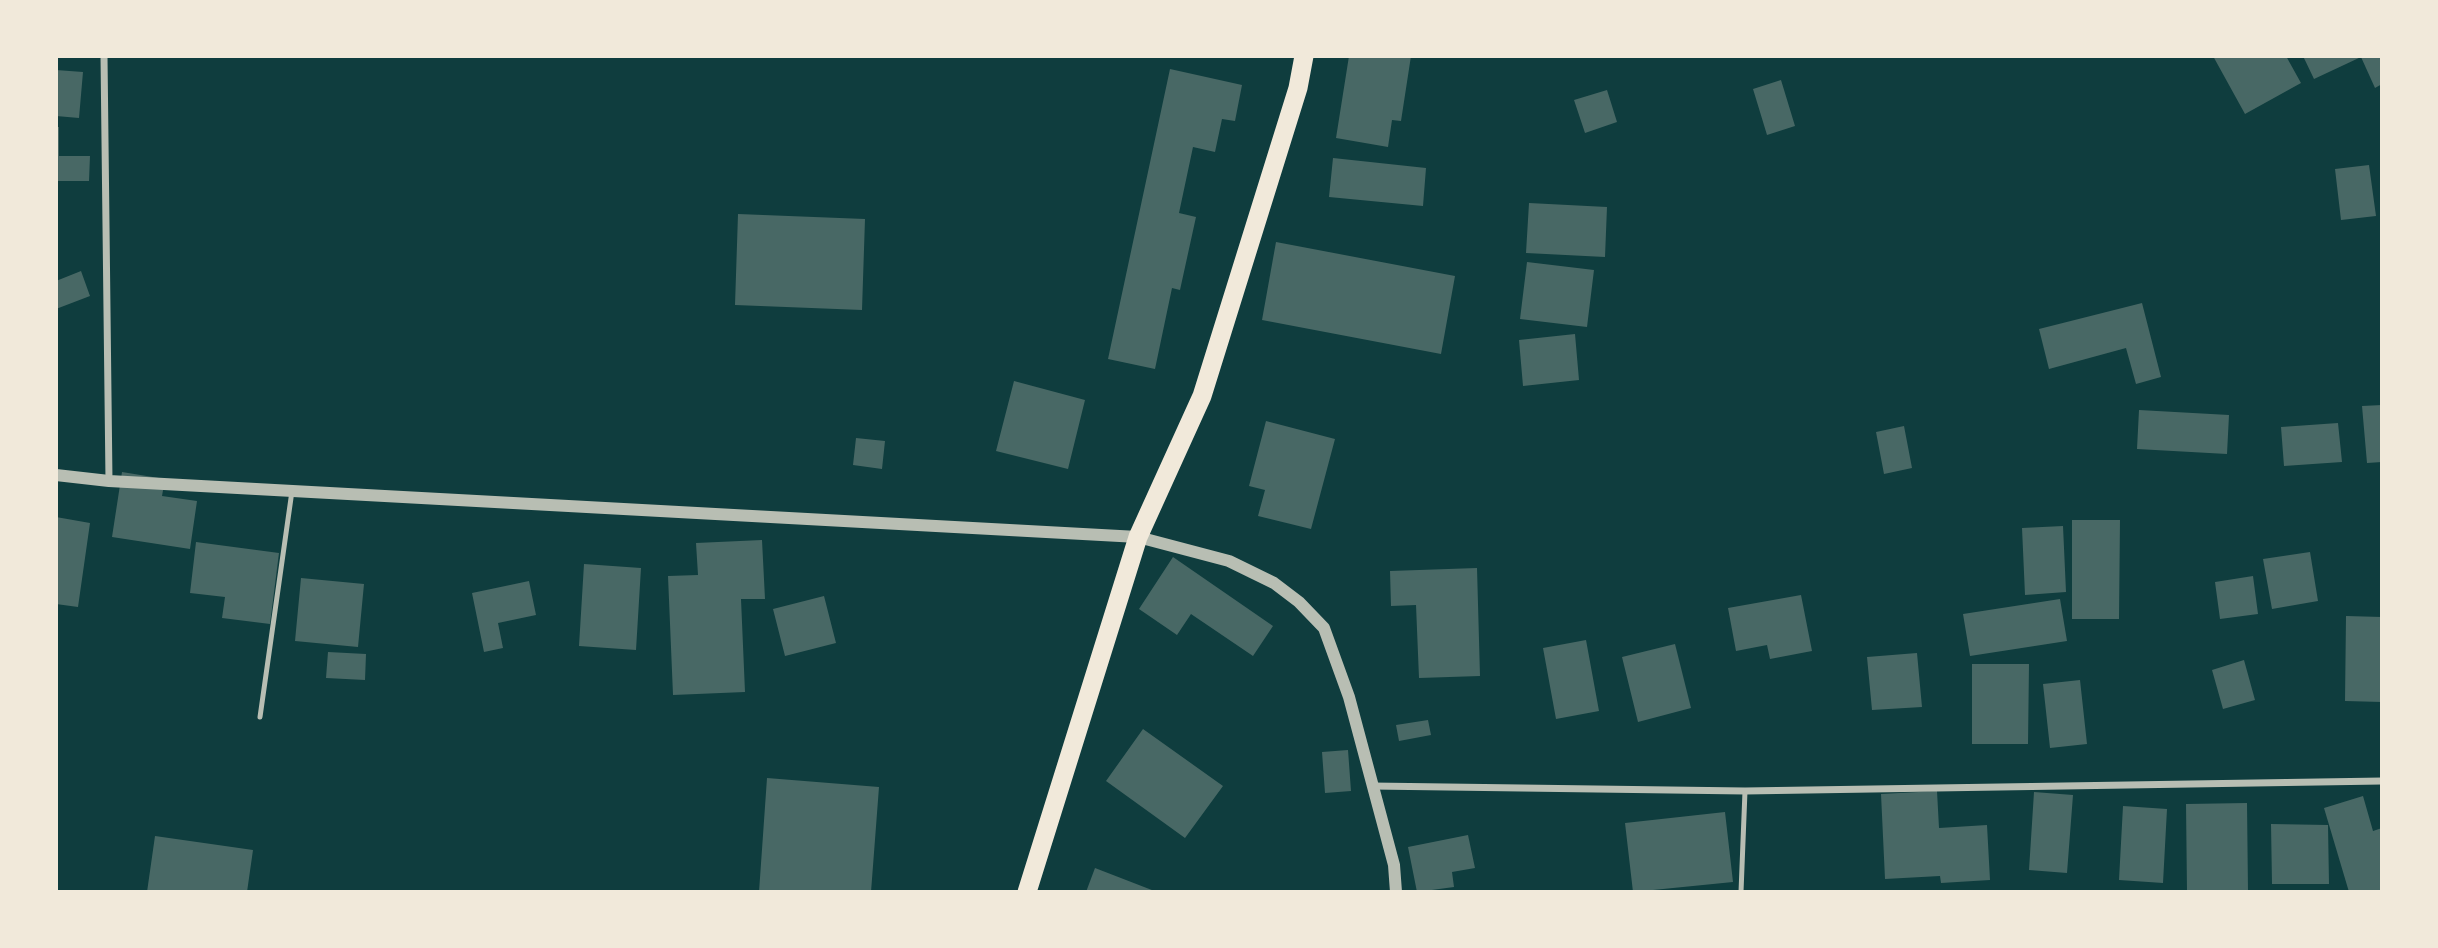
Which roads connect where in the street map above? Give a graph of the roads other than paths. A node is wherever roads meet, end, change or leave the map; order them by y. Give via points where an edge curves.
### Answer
1 (104, 56) edge
2 (1304, 56) edge
3 (56, 475) edge
4 (109, 481) junction
5 (292, 491) junction
6 (1138, 537) junction
7 (260, 717) dead end
8 (2382, 781) edge
9 (1372, 786) junction
10 (1745, 791) junction
11 (1027, 892) edge
12 (1396, 892) edge
13 (1741, 892) edge

1 - 4 street
2 - 6 highway via 1202,396
3 - 4 street
4 - 5 street
5 - 6 street
5 - 7 lane
6 - 9 street via 1229,561 1300,602 1324,628 1349,697
6 - 11 highway
8 - 10 street
9 - 10 street
9 - 12 street via 1394,865
10 - 13 lane

